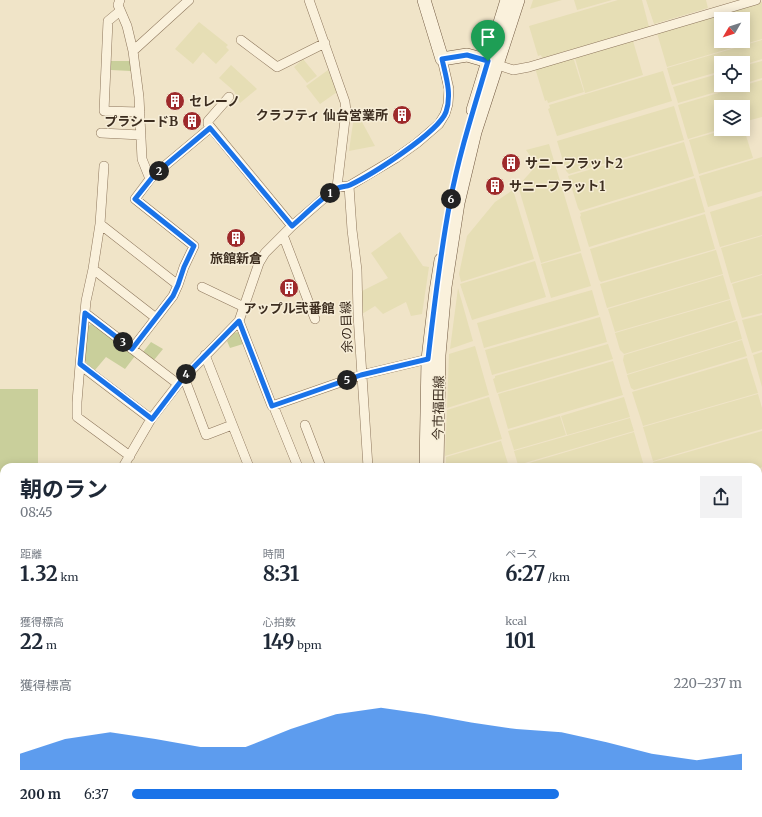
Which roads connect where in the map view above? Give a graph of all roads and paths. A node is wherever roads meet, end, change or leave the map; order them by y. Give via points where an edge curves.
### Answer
1 (120, 0) edge
2 (189, 0) edge
3 (309, 0) edge
4 (424, 0) edge
5 (507, 0) edge
6 (518, 0) edge
7 (756, 0) edge
8 (120, 11) junction
9 (241, 40) dead end
10 (325, 43) junction
11 (133, 51) junction
12 (442, 59) junction
13 (493, 63) junction
14 (229, 97) dead end
15 (140, 112) junction
16 (210, 128) junction
17 (101, 133) dead end
18 (141, 135) junction
19 (104, 166) dead end
20 (150, 179) junction
21 (343, 187) junction
22 (100, 224) junction
23 (292, 226) junction
24 (283, 235) junction
25 (93, 269) junction
26 (178, 285) junction
27 (202, 287) dead end
28 (244, 307) junction
29 (85, 313) junction
30 (156, 318) junction
31 (315, 319) dead end
32 (239, 321) junction
33 (132, 349) junction
34 (205, 355) junction
35 (428, 359) junction
36 (80, 364) junction
37 (361, 375) junction
38 (181, 380) junction
39 (273, 405) junction
40 (152, 419) junction
41 (232, 425) junction
42 (305, 425) dead end
43 (130, 456) junction
44 (126, 463) edge
45 (247, 463) edge
46 (296, 463) edge
47 (319, 463) edge
48 (368, 463) edge
49 (426, 463) edge
50 (437, 463) edge

1 - 8 street
2 - 11 street
3 - 10 street, 余の目線
4 - 12 main road
5 - 13 main road, 今市福田線
6 - 13 main road, 今市福田線
7 - 13 street via 529,67 513,70
8 - 11 street via 127,26
8 - 15 street via 108,21 104,111
9 - 10 street via 277,67
10 - 21 street, 余の目線 via 345,102
11 - 15 street
12 - 13 main road via 467,55
12 - 21 street via 449,89 448,104 439,124 396,158
13 - 35 main road, 今市福田線 via 467,130 450,201
13 - 50 main road, 今市福田線 via 458,203 445,288 439,355
14 - 16 street via 208,121
15 - 18 street
16 - 20 street
16 - 23 street
17 - 18 street
18 - 20 street via 142,159
19 - 22 street
20 - 26 street via 135,199 194,246
21 - 23 street
21 - 37 street, 余の目線 via 357,270
22 - 25 street
22 - 26 street
23 - 24 street
24 - 28 street via 265,252 259,263
24 - 31 street
25 - 29 street
25 - 30 street
26 - 30 street
27 - 28 street
28 - 32 street
29 - 33 street
29 - 36 street
30 - 33 street
32 - 34 street
32 - 39 street
33 - 38 street
34 - 38 street
34 - 41 street
35 - 37 street
35 - 49 main road, 今市福田線
36 - 40 street
36 - 43 street via 77,417
37 - 39 street
37 - 48 street, 余の目線
38 - 40 street
38 - 41 street via 206,435
39 - 46 street
40 - 43 street
41 - 45 street
42 - 47 street
43 - 44 street

